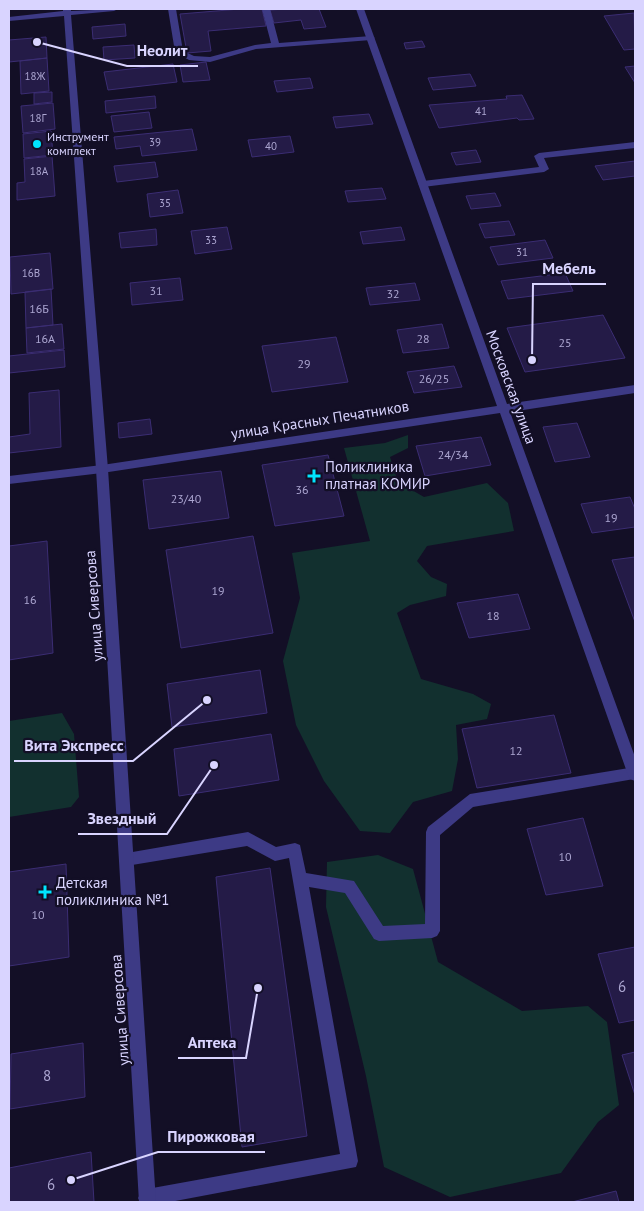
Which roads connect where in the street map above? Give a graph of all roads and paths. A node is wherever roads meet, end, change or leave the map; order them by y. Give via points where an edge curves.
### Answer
1 (114, 9) edge
2 (172, 9) edge
3 (266, 9) edge
4 (360, 9) edge
5 (67, 11) edge
6 (9, 19) edge
7 (371, 38) junction
8 (276, 46) junction
9 (635, 145) edge
10 (422, 184) junction
11 (635, 389) edge
12 (502, 408) junction
13 (102, 469) junction
14 (9, 480) edge
15 (635, 774) edge
16 (126, 859) junction
17 (300, 879) junction
18 (148, 1200) edge

1 - 5 street
2 - 8 street via 179,52 192,58 210,60 254,47
3 - 8 street
4 - 7 street, Московская улица
5 - 6 street
5 - 13 street, улица Сиверсова
7 - 8 street
7 - 10 street, Московская улица
9 - 10 street via 539,156 544,170
10 - 12 street, Московская улица
11 - 12 street, улица Красных Печатников
12 - 13 street, улица Красных Печатников
12 - 15 street, Московская улица
13 - 14 street, улица Красных Печатников
13 - 16 street, улица Сиверсова
15 - 17 street via 470,801 432,832 432,931 378,934 349,886
16 - 17 street via 248,839 275,854 295,850
16 - 18 street, улица Сиверсова
17 - 18 street via 350,1161

